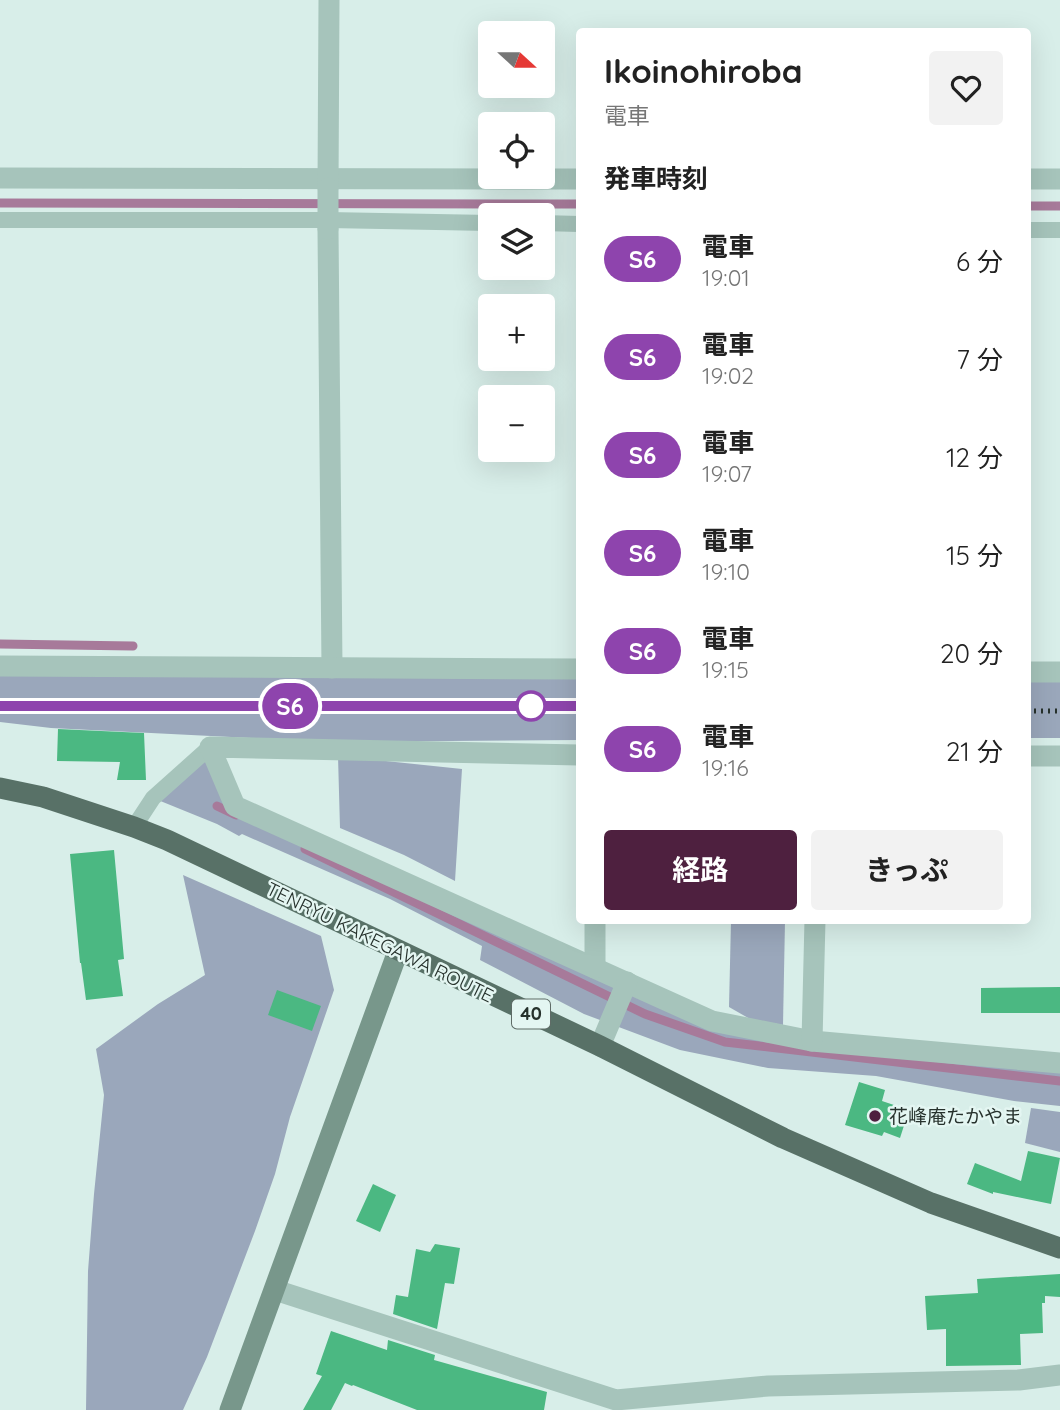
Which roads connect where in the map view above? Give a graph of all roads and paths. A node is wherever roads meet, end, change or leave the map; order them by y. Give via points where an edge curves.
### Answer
1 (329, 0) edge
2 (0, 178) edge
3 (576, 178) edge
4 (1031, 179) edge
5 (1060, 179) edge
6 (328, 183) junction
7 (0, 220) edge
8 (478, 223) edge
9 (555, 223) edge
10 (576, 224) edge
11 (328, 225) junction
12 (1031, 230) edge
13 (1060, 230) edge
14 (0, 666) edge
15 (332, 668) junction
16 (576, 669) edge
17 (1031, 672) edge
18 (1060, 672) edge
19 (210, 747) junction
20 (576, 755) edge
21 (1031, 756) edge
22 (1060, 756) edge
23 (0, 788) edge
24 (134, 827) junction
25 (595, 924) edge
26 (815, 924) edge
27 (398, 951) junction
28 (595, 968) junction
29 (626, 985) junction
30 (812, 1041) junction
31 (600, 1046) junction
32 (1060, 1063) edge
33 (1060, 1248) edge
34 (275, 1290) junction
35 (1060, 1375) edge
36 (230, 1410) edge

1 - 6 street
2 - 6 street
3 - 6 street
4 - 5 street
6 - 11 street, bridge
7 - 11 lane
8 - 11 lane
9 - 10 lane
11 - 15 street
12 - 13 lane
14 - 15 street
15 - 16 street
17 - 18 street
19 - 20 street
19 - 24 lane via 153,799
19 - 28 street via 235,806
21 - 22 street
23 - 24 main road, TENRYŪ KAKEGAWA ROUTE / 40
24 - 27 main road, TENRYŪ KAKEGAWA ROUTE / 40
25 - 28 street
26 - 30 street
27 - 31 main road, TENRYŪ KAKEGAWA ROUTE / 40
27 - 34 street
28 - 29 street
29 - 30 street via 712,1021
29 - 31 street
30 - 32 street
31 - 33 main road, TENRYŪ KAKEGAWA ROUTE / 40 via 808,1149 931,1203
34 - 35 street via 616,1400 768,1385 1019,1380
34 - 36 street

